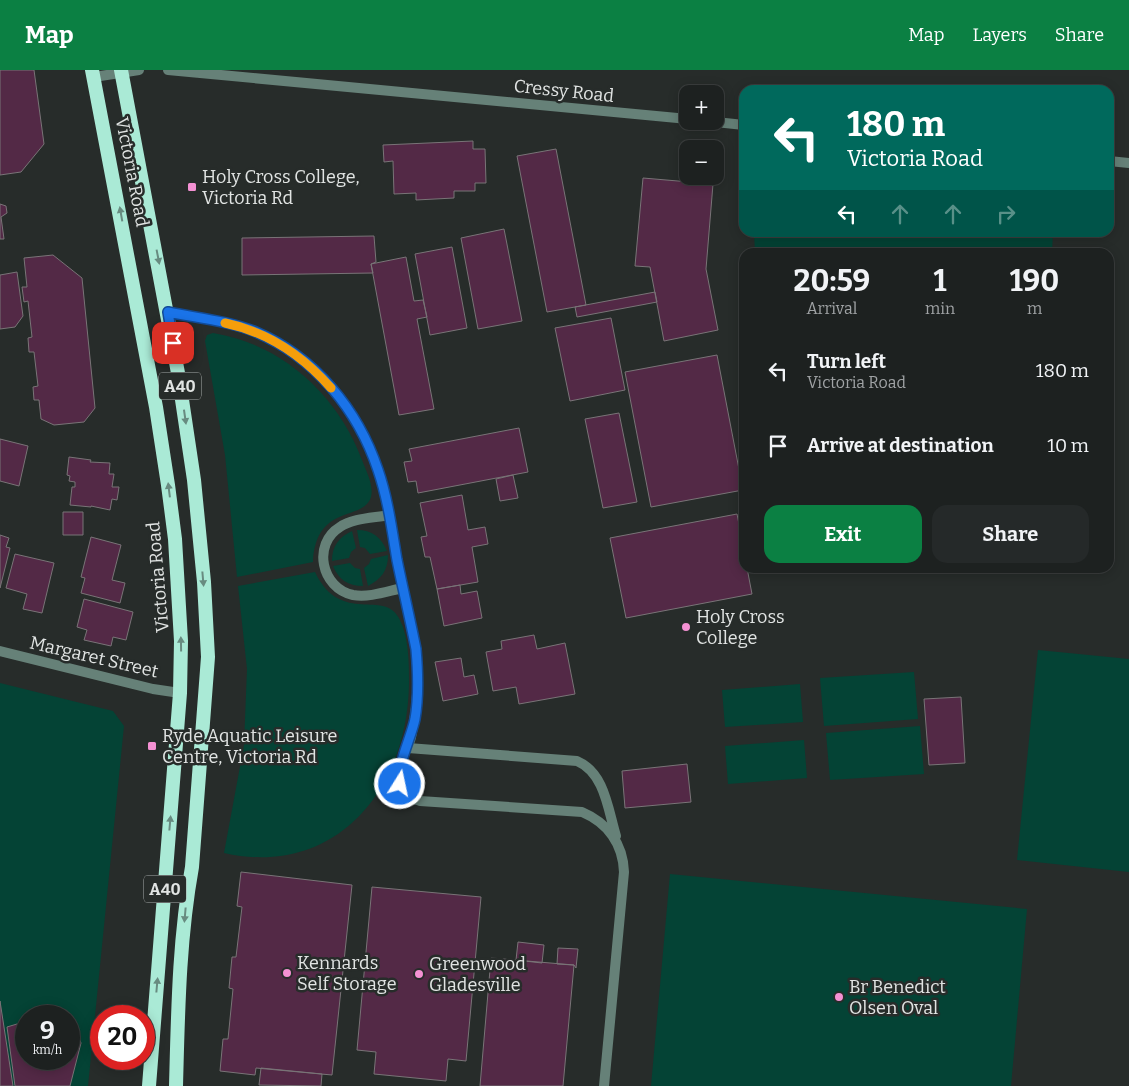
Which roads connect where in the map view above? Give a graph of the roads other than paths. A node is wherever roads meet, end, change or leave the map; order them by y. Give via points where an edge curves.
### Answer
1 (139, 70) edge
2 (168, 70) edge
3 (122, 71) edge
4 (93, 73) edge
5 (679, 118) edge
6 (724, 123) edge
7 (739, 124) edge
8 (1114, 162) edge
9 (1129, 163) edge
10 (168, 312) junction
11 (389, 515) junction
12 (403, 588) junction
13 (0, 652) edge
14 (180, 693) junction
15 (408, 748) junction
16 (621, 850) junction
17 (149, 1086) edge
18 (176, 1086) edge
19 (604, 1086) edge

1 - 3 street
2 - 5 street, Cressy Road
3 - 4 street
3 -> 10 highway, Victoria Road / A40
14 -> 4 highway, Victoria Road / A40 via 182,642 168,485
6 - 7 street
8 - 9 street
10 - 11 street via 235,325 291,350 307,363 336,393 361,430 378,471
10 -> 18 highway, Victoria Road / A40 via 194,480 208,657 192,867 179,976
11 - 12 street
11 - 12 street via 353,522 331,534 325,546 325,571 342,591 354,595
12 - 15 street via 418,672 415,716
13 - 14 street, Margaret Street
17 -> 14 highway, Victoria Road / A40
15 - 16 street via 569,759 585,764 600,783
15 - 16 street via 398,777 402,790 413,799 582,812 606,827
16 - 19 street via 624,872

